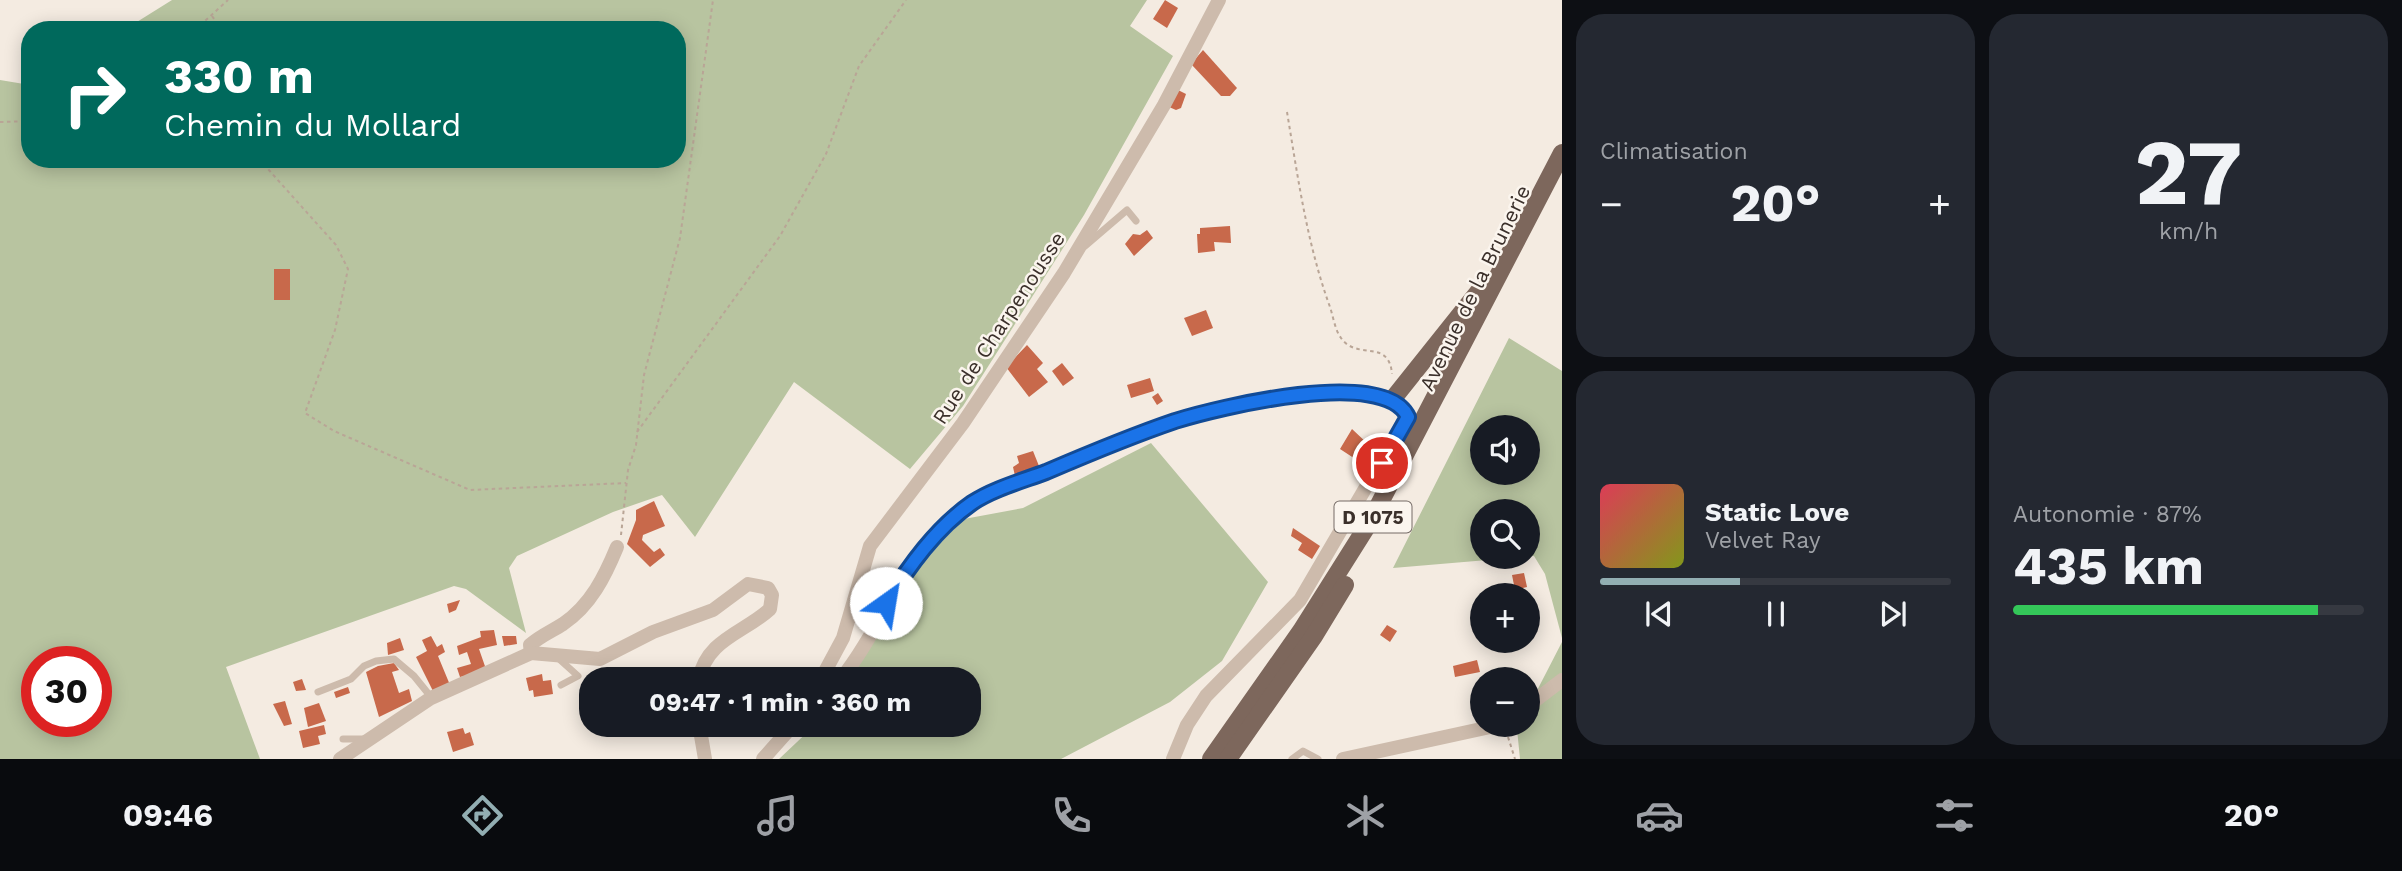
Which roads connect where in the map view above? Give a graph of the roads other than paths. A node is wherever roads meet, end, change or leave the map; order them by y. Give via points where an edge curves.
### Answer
1 (1219, 0) edge
2 (1562, 155) edge
3 (1136, 221) dead end
4 (1076, 253) junction
5 (1506, 258) junction
6 (1392, 400) junction
7 (617, 547) road end
8 (531, 653) junction
9 (552, 653) junction
10 (703, 667) edge
11 (827, 667) edge
12 (850, 667) edge
13 (1562, 680) edge
14 (561, 685) dead end
15 (318, 692) dead end
16 (1540, 697) edge
17 (431, 698) junction
18 (1470, 733) edge
19 (701, 737) edge
20 (779, 737) edge
21 (342, 739) dead end
22 (371, 739) junction
23 (340, 759) edge
24 (705, 759) edge
25 (763, 759) edge
26 (1172, 759) edge
27 (1212, 759) edge
28 (1228, 759) edge
29 (1292, 759) edge
30 (1318, 759) edge
31 (1343, 759) edge

1 - 4 street, Rue de Charpenousse via 1164,105
2 - 5 main road, D 1075
2 - 28 main road, Avenue de la Brunerie / D 1075 via 1511,270 1393,506 1314,636
3 - 4 lane via 1127,210
4 - 11 street, Rue de Charpenousse via 963,423 870,546 843,638
5 - 6 main road
5 - 27 main road, D 1075 via 1371,520
6 - 12 street via 1352,392 1311,393 1202,415 1114,444 974,502 941,530 907,570
6 - 26 street via 1408,417 1307,589 1206,696
7 - 8 street via 590,597 565,622 530,645
8 - 9 street
8 - 17 street
9 - 10 street via 600,659 653,632 713,610 748,584 764,585 772,595 770,609 717,645
9 - 14 lane via 578,676
13 - 16 street
15 - 17 lane via 351,679 364,666 394,659
17 - 22 street
18 - 31 street
19 - 24 street
20 - 25 street
21 - 22 lane
22 - 23 street
29 - 30 lane via 1303,751

